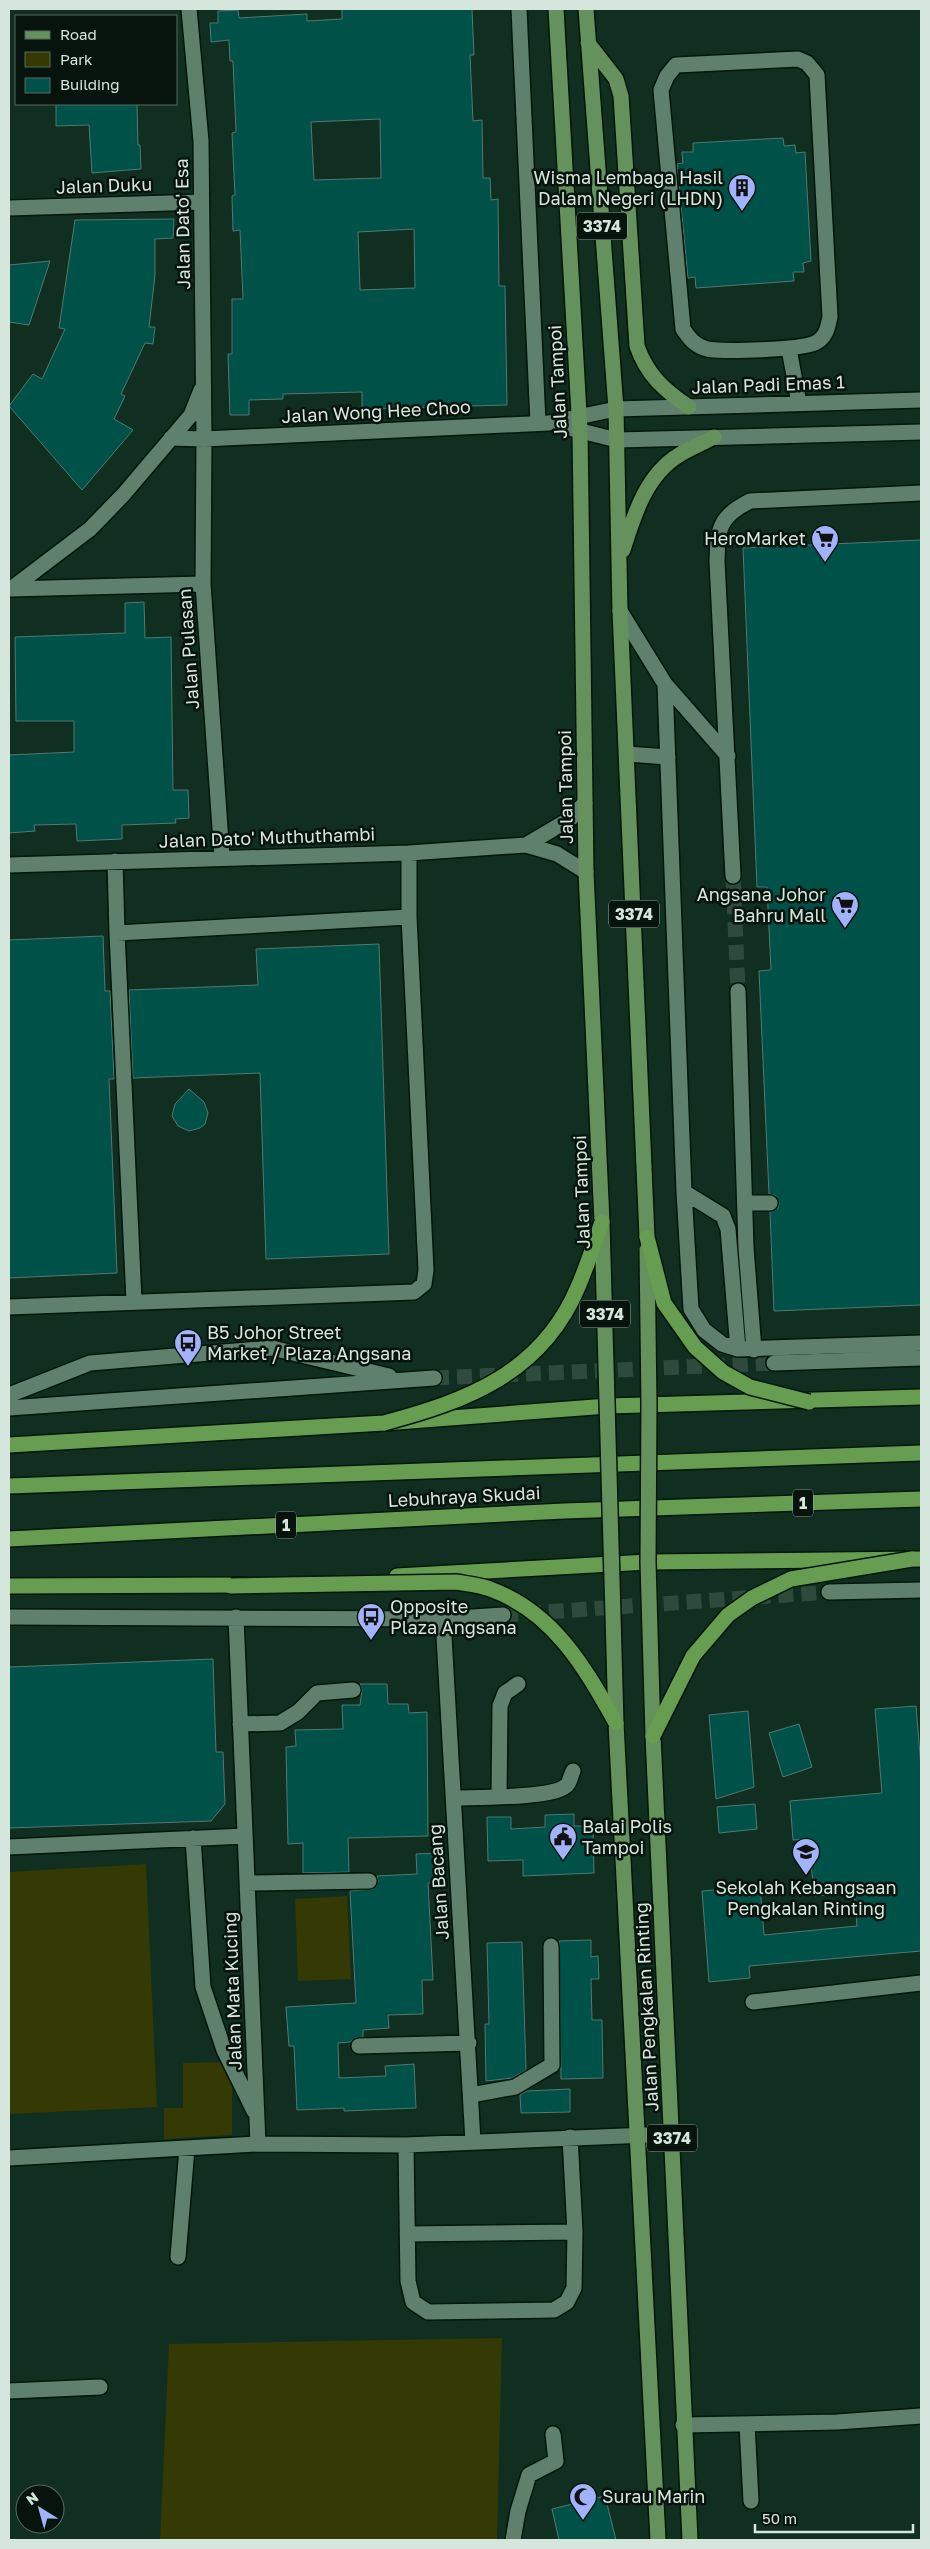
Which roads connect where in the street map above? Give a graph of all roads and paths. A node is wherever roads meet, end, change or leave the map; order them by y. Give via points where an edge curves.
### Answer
1 (189, 9) edge
2 (519, 9) edge
3 (556, 9) edge
4 (586, 9) edge
5 (588, 43) junction
6 (201, 202) junction
7 (9, 208) edge
8 (789, 349) junction
9 (204, 384) junction
10 (921, 400) edge
11 (799, 403) junction
12 (689, 407) junction
13 (616, 409) junction
14 (543, 423) junction
15 (579, 423) junction
16 (921, 432) edge
17 (171, 438) junction
18 (714, 438) junction
19 (204, 439) junction
20 (617, 440) junction
21 (921, 493) edge
22 (619, 564) junction
23 (203, 584) junction
24 (10, 589) edge
25 (620, 611) junction
26 (666, 684) junction
27 (627, 754) junction
28 (728, 756) junction
29 (668, 757) junction
30 (585, 803) junction
31 (526, 845) junction
32 (409, 853) junction
33 (222, 857) junction
34 (115, 861) junction
35 (9, 865) edge
36 (586, 872) junction
37 (733, 876) tunnel mouth
38 (409, 917) junction
39 (116, 933) junction
40 (738, 991) tunnel mouth
41 (684, 1192) junction
42 (745, 1203) junction
43 (770, 1203) dead end
44 (602, 1216) junction
45 (647, 1238) junction
46 (134, 1301) junction
47 (9, 1307) edge
48 (921, 1344) edge
49 (738, 1349) junction
50 (754, 1350) junction
51 (921, 1358) edge
52 (774, 1363) tunnel mouth
53 (434, 1378) tunnel mouth
54 (405, 1380) junction
55 (9, 1395) edge
56 (921, 1397) edge
57 (808, 1402) junction
58 (649, 1404) junction
59 (608, 1406) junction
60 (9, 1408) edge
61 (384, 1423) junction
62 (9, 1445) edge
63 (921, 1453) edge
64 (9, 1486) edge
65 (921, 1499) edge
66 (9, 1539) edge
67 (916, 1559) edge
68 (648, 1562) junction
69 (611, 1564) junction
70 (9, 1586) edge
71 (231, 1586) junction
72 (921, 1590) edge
73 (829, 1592) tunnel mouth
74 (503, 1615) tunnel mouth
75 (9, 1617) edge
76 (236, 1617) junction
77 (443, 1619) junction
78 (518, 1684) dead end
79 (354, 1690) dead end
80 (616, 1723) junction
81 (240, 1724) junction
82 (653, 1736) junction
83 (573, 1771) dead end
84 (500, 1797) junction
85 (453, 1798) junction
86 (245, 1836) junction
87 (193, 1838) junction
88 (9, 1847) edge
89 (369, 1881) dead end
90 (247, 1884) junction
91 (551, 1946) dead end
92 (921, 1984) edge
93 (753, 2002) dead end
94 (469, 2043) junction
95 (359, 2046) dead end
96 (471, 2096) junction
97 (256, 2116) junction
98 (636, 2134) junction
99 (672, 2134) junction
100 (570, 2137) junction
101 (473, 2142) junction
102 (258, 2144) junction
103 (406, 2144) junction
104 (187, 2148) junction
105 (9, 2158) edge
106 (575, 2232) junction
107 (408, 2234) junction
108 (178, 2257) dead end
109 (100, 2387) dead end
110 (9, 2391) edge
111 (921, 2416) edge
112 (747, 2424) junction
113 (683, 2425) junction
114 (554, 2434) dead end
115 (751, 2501) dead end
116 (514, 2540) edge
117 (658, 2540) edge
118 (690, 2540) edge

1 - 6 street, Jalan Dato' Esa via 201,141
2 - 14 street
3 - 15 main road, Jalan Tampoi / 3374
4 - 5 main road, 3374
5 - 12 main road via 616,79 621,96 637,346 652,377 664,390
5 - 13 main road, 3374
6 - 7 street, Jalan Duku
6 - 9 street, Jalan Dato' Esa
8 - 8 street via 706,349 693,342 683,329 661,90 676,65 798,59 807,63 817,75 830,317 826,333 816,342
8 - 11 street
9 - 17 street via 190,415
9 - 19 street, Jalan Dato' Esa
10 - 11 street, Jalan Padi Emas 1
11 - 12 street, Jalan Padi Emas 1
12 - 13 street, Jalan Padi Emas 1
13 - 15 street, Jalan Padi Emas 1
13 - 20 main road, 3374
14 - 15 street, Jalan Wong Hee Choo
14 - 19 street, Jalan Wong Hee Choo
15 - 20 street, Jalan Wong Hee Choo
15 - 30 main road, Jalan Tampoi / 3374
16 - 18 street
17 - 19 street, Jalan Wong Hee Choo
17 - 24 street via 90,529
18 - 20 street
18 - 22 main road via 678,455 658,474 637,509
19 - 23 street, Jalan Pulasan
20 - 22 main road, 3374
21 - 28 street via 750,501 732,510 718,536
22 - 25 main road, 3374
23 - 24 street
23 - 33 street, Jalan Pulasan
25 - 26 street
25 - 27 main road, 3374
26 - 28 street
26 - 29 street
27 - 29 street
27 - 45 main road, 3374
28 - 37 street
29 - 41 street
30 - 31 street, Jalan Dato' Muthuthambi via 570,819
30 - 36 main road, Jalan Tampoi / 3374
31 - 32 street, Jalan Dato' Muthuthambi
31 - 36 street, Jalan Dato' Muthuthambi via 557,854
32 - 33 street, Jalan Dato' Muthuthambi
32 - 38 street
33 - 34 street, Jalan Dato' Muthuthambi
34 - 35 street, Jalan Dato' Muthuthambi
34 - 39 street
36 - 44 main road, Jalan Tampoi / 3374
38 - 39 street
38 - 46 street via 426,1270 424,1284 414,1292
39 - 46 street
40 - 42 street
41 - 49 street via 723,1216 728,1229
41 - 49 street via 691,1309 704,1330 722,1344
42 - 43 street
42 - 50 street
44 - 59 main road, Jalan Tampoi / 3374, bridge
44 - 61 highway, bridge via 578,1288 562,1318 522,1364 485,1388 435,1409
45 - 57 highway, bridge via 664,1303 695,1347 722,1372 750,1387
45 - 58 main road, 3374, bridge
46 - 47 street
48 - 50 street
49 - 50 street
51 - 52 street
53 - 54 street
54 - 55 street via 272,1348 90,1363
54 - 60 street
56 - 57 highway
57 - 58 highway, bridge
58 - 59 highway
58 - 68 main road, 3374, bridge
59 - 61 highway, bridge
59 - 69 main road, Jalan Tampoi / 3374, bridge
61 - 62 highway
63 - 64 highway, Lebuhraya Skudai
65 - 66 highway, Lebuhraya Skudai / 1 via 564,1511
67 - 68 highway, bridge
67 - 82 highway, bridge via 791,1579 752,1598 728,1615 693,1656
68 - 69 highway
68 - 82 main road, Jalan Pengkalan Rinting / 3374, bridge
69 - 71 highway, bridge
69 - 80 main road, Jalan Pengkalan Rinting / 3374, bridge
70 - 71 highway
71 - 80 highway, bridge via 456,1582 489,1588 536,1612 560,1636
72 - 73 street
74 - 77 street
75 - 76 street
76 - 77 street
76 - 81 street, Jalan Mata Kucing
77 - 85 street, Jalan Bacang
78 - 84 street via 505,1693 500,1706
79 - 81 street via 317,1693 298,1712 280,1723
80 - 98 main road, Jalan Pengkalan Rinting / 3374
81 - 86 street, Jalan Mata Kucing
82 - 99 main road, Jalan Pengkalan Rinting / 3374
83 - 84 street via 567,1786 554,1792
84 - 85 street
85 - 94 street, Jalan Bacang
86 - 87 street
86 - 90 street, Jalan Mata Kucing
87 - 88 street
87 - 97 street via 203,1987 224,2050
89 - 90 street
90 - 97 street, Jalan Mata Kucing
91 - 96 street via 552,2065 515,2087
92 - 93 street
94 - 95 street
94 - 96 street, Jalan Bacang
96 - 101 street, Jalan Bacang
97 - 102 street, Jalan Mata Kucing
98 - 99 street
98 - 100 street
98 - 117 main road, Jalan Pengkalan Rinting / 3374
99 - 113 main road, Jalan Pengkalan Rinting / 3374
100 - 101 street
100 - 106 street
101 - 103 street
102 - 103 street
102 - 104 street
103 - 107 street
104 - 105 street
104 - 108 street
106 - 107 street
106 - 107 street via 574,2288 567,2302 554,2310 428,2312 413,2302 408,2281
109 - 110 street
111 - 112 street
112 - 113 street
112 - 115 street
113 - 118 main road, Jalan Pengkalan Rinting / 3374
114 - 116 street via 556,2461 529,2475 518,2511

